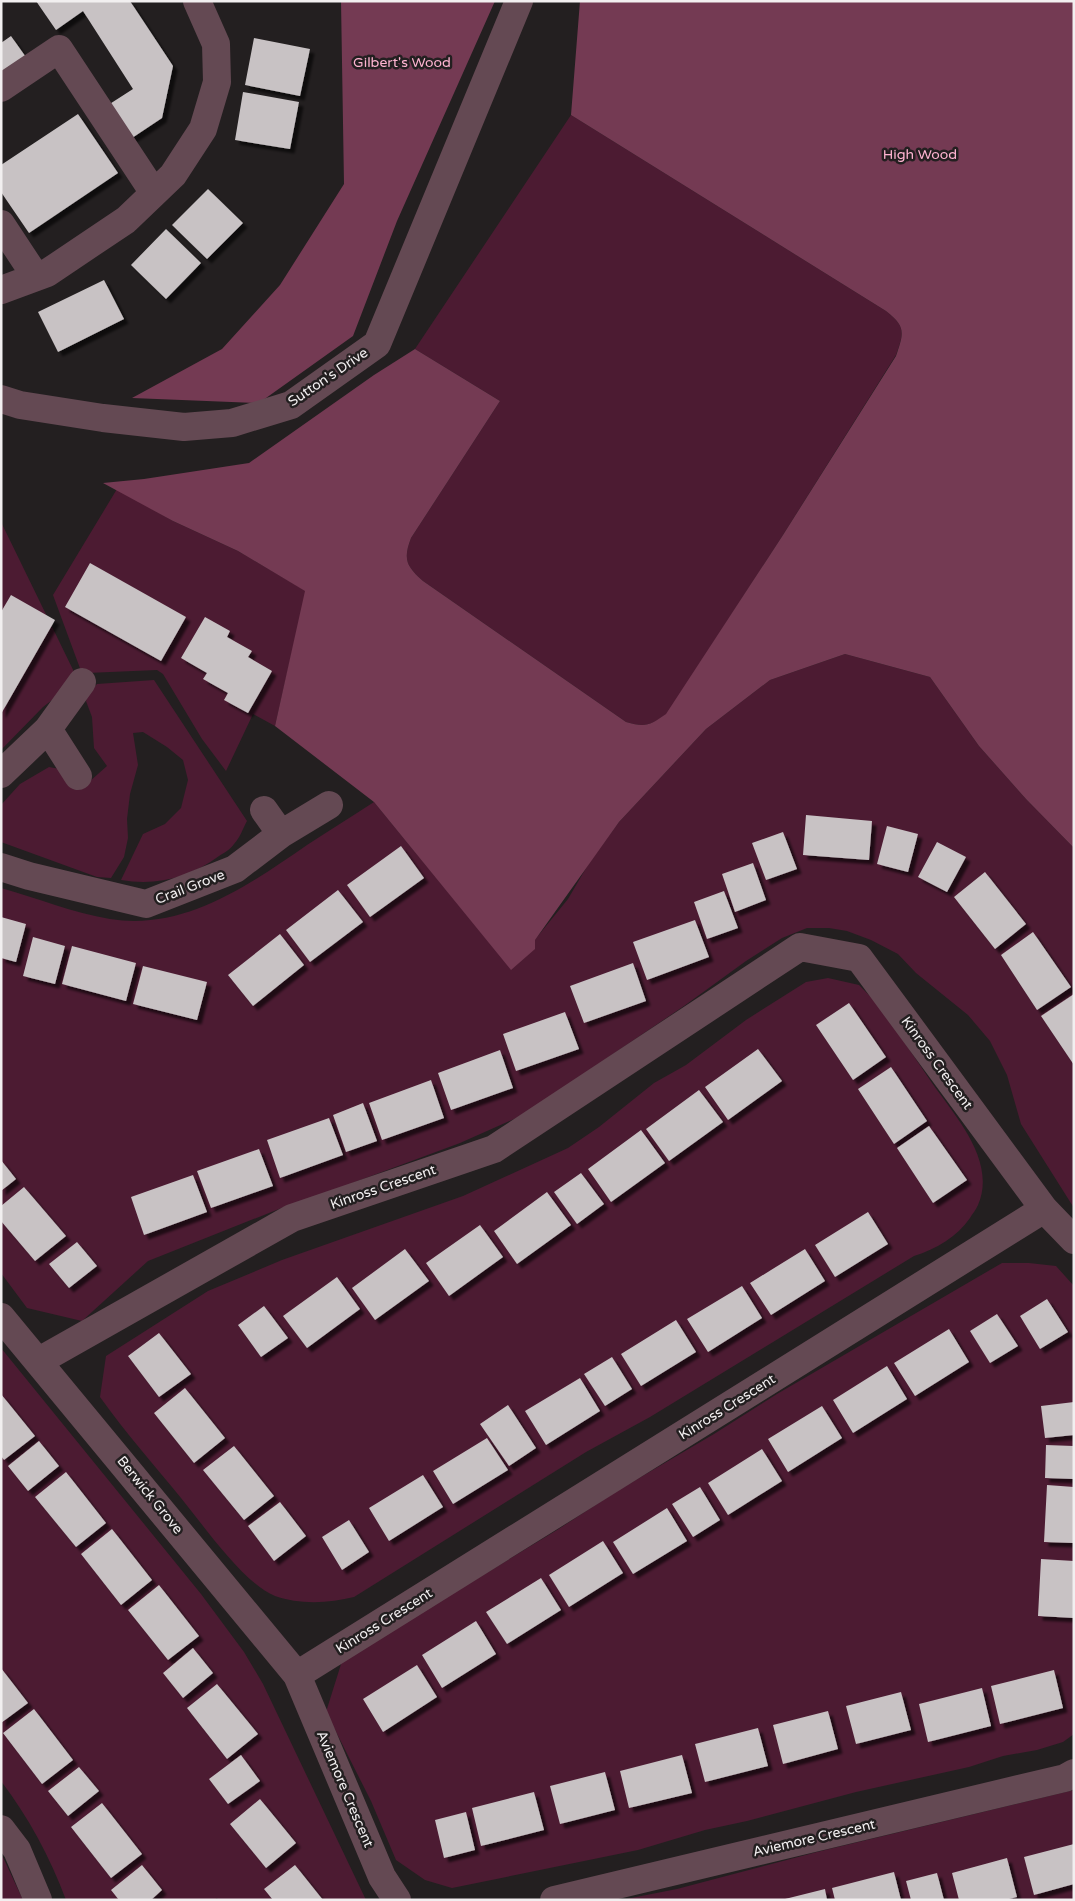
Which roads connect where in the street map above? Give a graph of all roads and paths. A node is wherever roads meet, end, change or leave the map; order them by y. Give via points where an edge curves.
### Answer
1 (197, 1) edge
2 (519, 1) edge
3 (1, 88) edge
4 (154, 193) junction
5 (1, 224) edge
6 (36, 277) junction
7 (1, 290) edge
8 (1, 399) edge
9 (82, 682) dead end
10 (48, 729) junction
11 (1, 774) edge
12 (78, 776) dead end
13 (329, 805) dead end
14 (264, 810) dead end
15 (281, 834) junction
16 (1, 867) edge
17 (1044, 1210) junction
18 (1074, 1240) edge
19 (1, 1317) edge
20 (39, 1361) junction
21 (297, 1675) junction
22 (1074, 1773) edge
23 (1, 1829) edge
24 (38, 1900) edge
25 (397, 1900) edge
26 (554, 1900) edge

1 - 4 street via 216,44 217,82 203,129 173,175
2 - 8 street, Sutton's Drive via 377,344 291,405 232,423 184,427 57,411
3 - 4 street via 59,49
4 - 6 street via 126,220 47,273
5 - 6 street
6 - 7 street
9 - 10 street
10 - 11 street
10 - 12 street
13 - 15 street, Crail Grove
14 - 15 street
15 - 16 street, Crail Grove via 235,869 146,904
17 - 18 street
17 - 20 street, Kinross Crescent via 860,958 800,947 494,1149 292,1218
17 - 21 street, Kinross Crescent
19 - 20 street, Berwick Grove
20 - 21 street, Berwick Grove
21 - 25 street, Aviemore Crescent via 382,1877
22 - 26 street, Aviemore Crescent via 1065,1778
23 - 24 street via 17,1850

